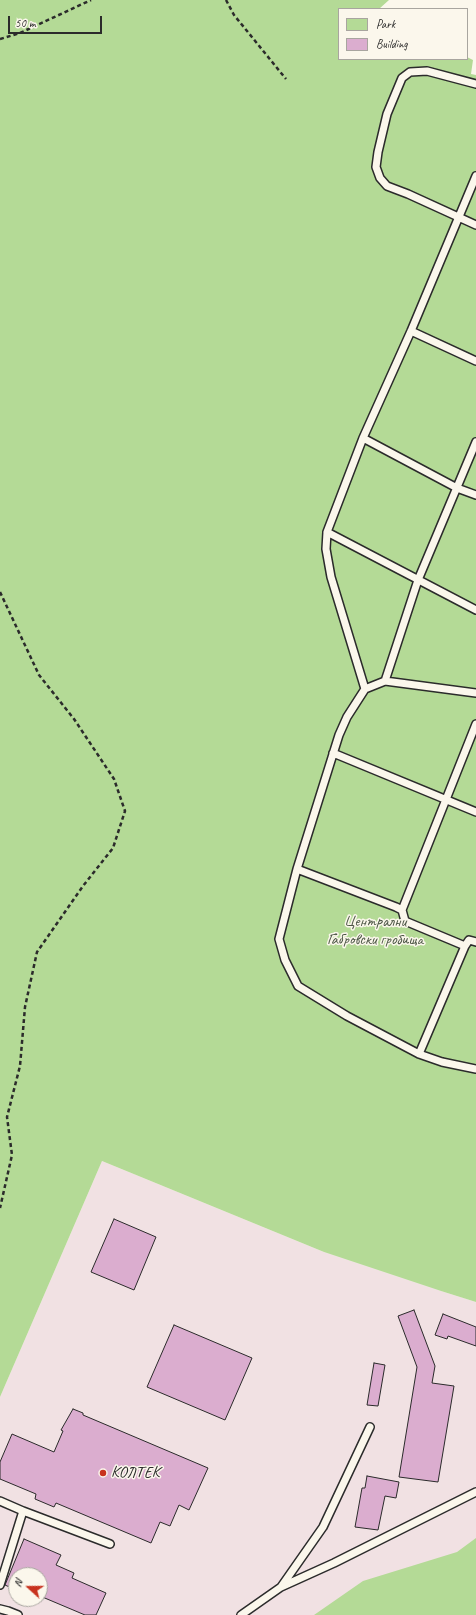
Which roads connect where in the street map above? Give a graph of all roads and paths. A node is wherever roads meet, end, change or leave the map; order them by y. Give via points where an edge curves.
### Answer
1 (91, 0) edge
2 (226, 0) edge
3 (0, 39) edge
4 (286, 79) dead end
5 (476, 84) edge
6 (476, 176) edge
7 (458, 217) junction
8 (476, 225) edge
9 (411, 331) junction
10 (476, 361) edge
11 (364, 438) junction
12 (476, 442) edge
13 (457, 488) junction
14 (476, 495) edge
15 (327, 532) junction
16 (418, 580) junction
17 (0, 592) edge
18 (476, 610) edge
19 (385, 681) junction
20 (365, 689) junction
21 (476, 693) edge
22 (476, 724) edge
23 (333, 753) junction
24 (445, 800) junction
25 (476, 812) edge
26 (297, 869) junction
27 (402, 910) junction
28 (476, 942) edge
29 (466, 946) junction
30 (418, 1054) junction
31 (476, 1069) edge
32 (0, 1208) edge
33 (370, 1427) dead end
34 (476, 1492) edge
35 (0, 1501) edge
36 (22, 1511) junction
37 (110, 1544) dead end
38 (0, 1585) edge
39 (281, 1587) junction
40 (0, 1609) edge
41 (18, 1615) edge
42 (241, 1615) edge

1 - 3 path via 20,33
2 - 4 path via 234,15
5 - 7 lane via 427,71 410,72 402,78 387,114 378,152 376,167 380,178 387,186
6 - 7 lane
7 - 8 lane
7 - 9 lane
9 - 10 lane
9 - 11 lane
11 - 13 lane
11 - 15 lane
12 - 13 lane
13 - 14 lane
13 - 16 lane
15 - 16 lane
15 - 20 lane via 326,549 331,578
16 - 18 lane
16 - 19 lane
17 - 32 path via 39,675 74,719 114,779 125,811 113,848 37,952 25,1007 20,1066 7,1117 12,1155
19 - 20 lane
19 - 21 lane
20 - 23 lane via 347,717
22 - 24 lane
23 - 24 lane
23 - 26 lane
24 - 25 lane
24 - 27 lane
26 - 27 lane
26 - 30 lane via 280,940 284,960 298,986
27 - 29 lane via 405,921
28 - 29 lane via 469,940
29 - 30 lane
30 - 31 lane
33 - 39 lane via 323,1527
34 - 39 lane
35 - 36 lane
36 - 37 lane
36 - 38 lane
39 - 42 lane
40 - 41 lane

